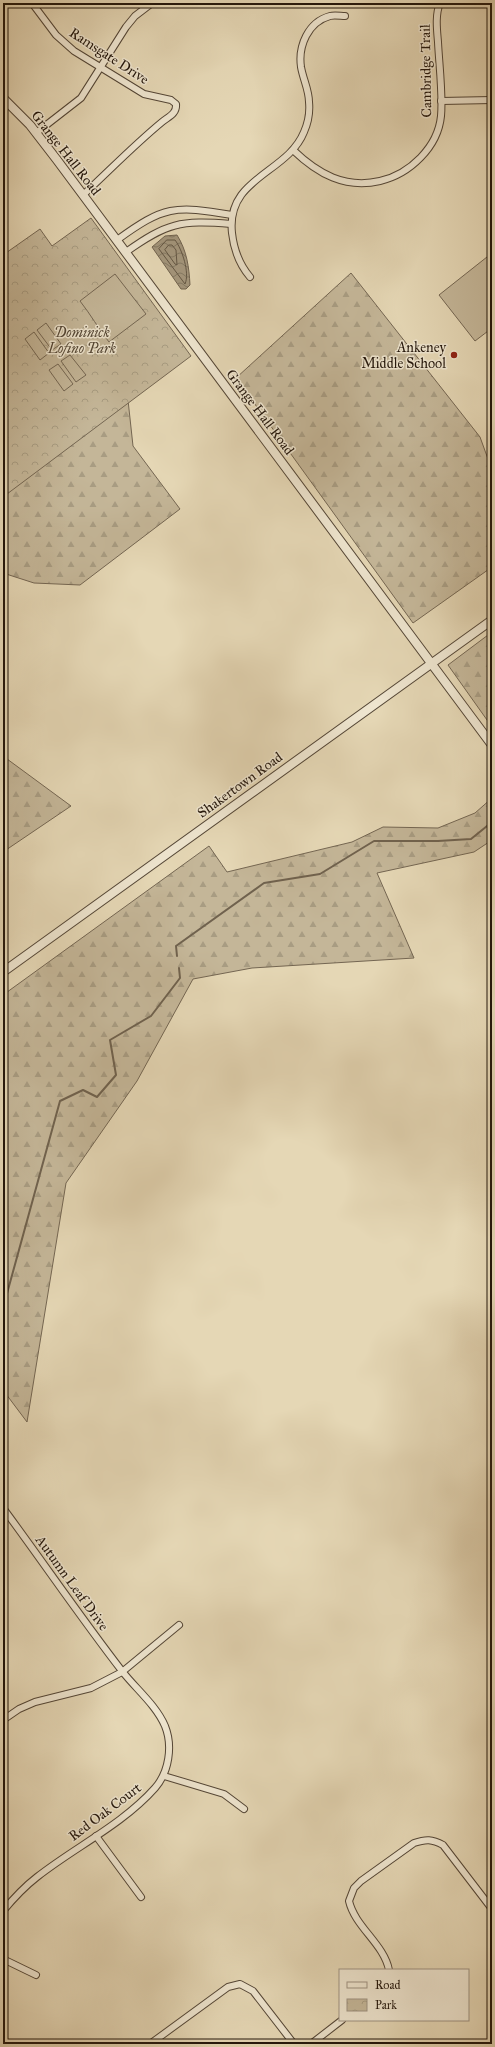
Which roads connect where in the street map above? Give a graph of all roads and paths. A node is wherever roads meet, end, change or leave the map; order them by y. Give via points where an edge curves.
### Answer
1 (32, 3) edge
2 (152, 3) edge
3 (440, 3) edge
4 (345, 16) dead end
5 (101, 68) junction
6 (3, 98) edge
7 (492, 100) edge
8 (440, 101) junction
9 (36, 133) junction
10 (293, 150) junction
11 (83, 195) junction
12 (232, 215) junction
13 (231, 224) junction
14 (117, 240) junction
15 (126, 252) junction
16 (250, 277) dead end
17 (492, 620) edge
18 (431, 664) junction
19 (492, 746) edge
20 (3, 972) edge
21 (3, 1508) edge
22 (179, 1625) dead end
23 (122, 1672) junction
24 (3, 1720) edge
25 (164, 1776) junction
26 (244, 1809) dead end
27 (96, 1836) junction
28 (141, 1897) dead end
29 (492, 1909) edge
30 (3, 1911) edge
31 (3, 1959) edge
32 (389, 1969) edge
33 (36, 1975) dead end
34 (341, 2021) edge
35 (150, 2044) edge
36 (294, 2044) edge
37 (311, 2044) edge

1 - 5 street, Ramsgate Drive via 60,40
2 - 5 street via 130,21
3 - 8 street, Cambridge Trail via 437,19
4 - 10 street via 330,16 314,25 305,38 301,50 301,65 308,94 309,112 304,133
5 - 9 street via 81,98
5 - 11 street, Ramsgate Drive via 149,96 174,102 176,108 173,114
6 - 9 street, Grange Hall Road
7 - 8 street
8 - 10 street, Cambridge Trail via 441,115 438,128 426,151 408,168 385,180 360,184 336,180 314,169
9 - 11 street, Grange Hall Road
10 - 12 street via 246,188
11 - 14 street, Grange Hall Road
12 - 13 street
12 - 14 street via 192,208 168,210 146,219
13 - 15 street via 187,222 172,225 151,235
13 - 16 street via 235,252
14 - 15 street, Grange Hall Road
15 - 18 street, Grange Hall Road
17 - 18 street, Shakertown Road
18 - 19 street, Grange Hall Road
18 - 20 street, Shakertown Road
21 - 23 street, Autumn Leaf Drive
22 - 23 street
23 - 24 street via 91,1688 35,1702
23 - 25 street, Red Oak Court via 165,1726 168,1761
25 - 26 street via 224,1794
25 - 27 street, Red Oak Court via 137,1805
27 - 28 street
27 - 30 street, Red Oak Court via 36,1877
29 - 32 street via 443,1845 433,1840 414,1843 361,1881 354,1888 349,1901 356,1918 385,1958
31 - 33 street
34 - 37 street
35 - 36 street via 228,1987 240,1984 253,1991

